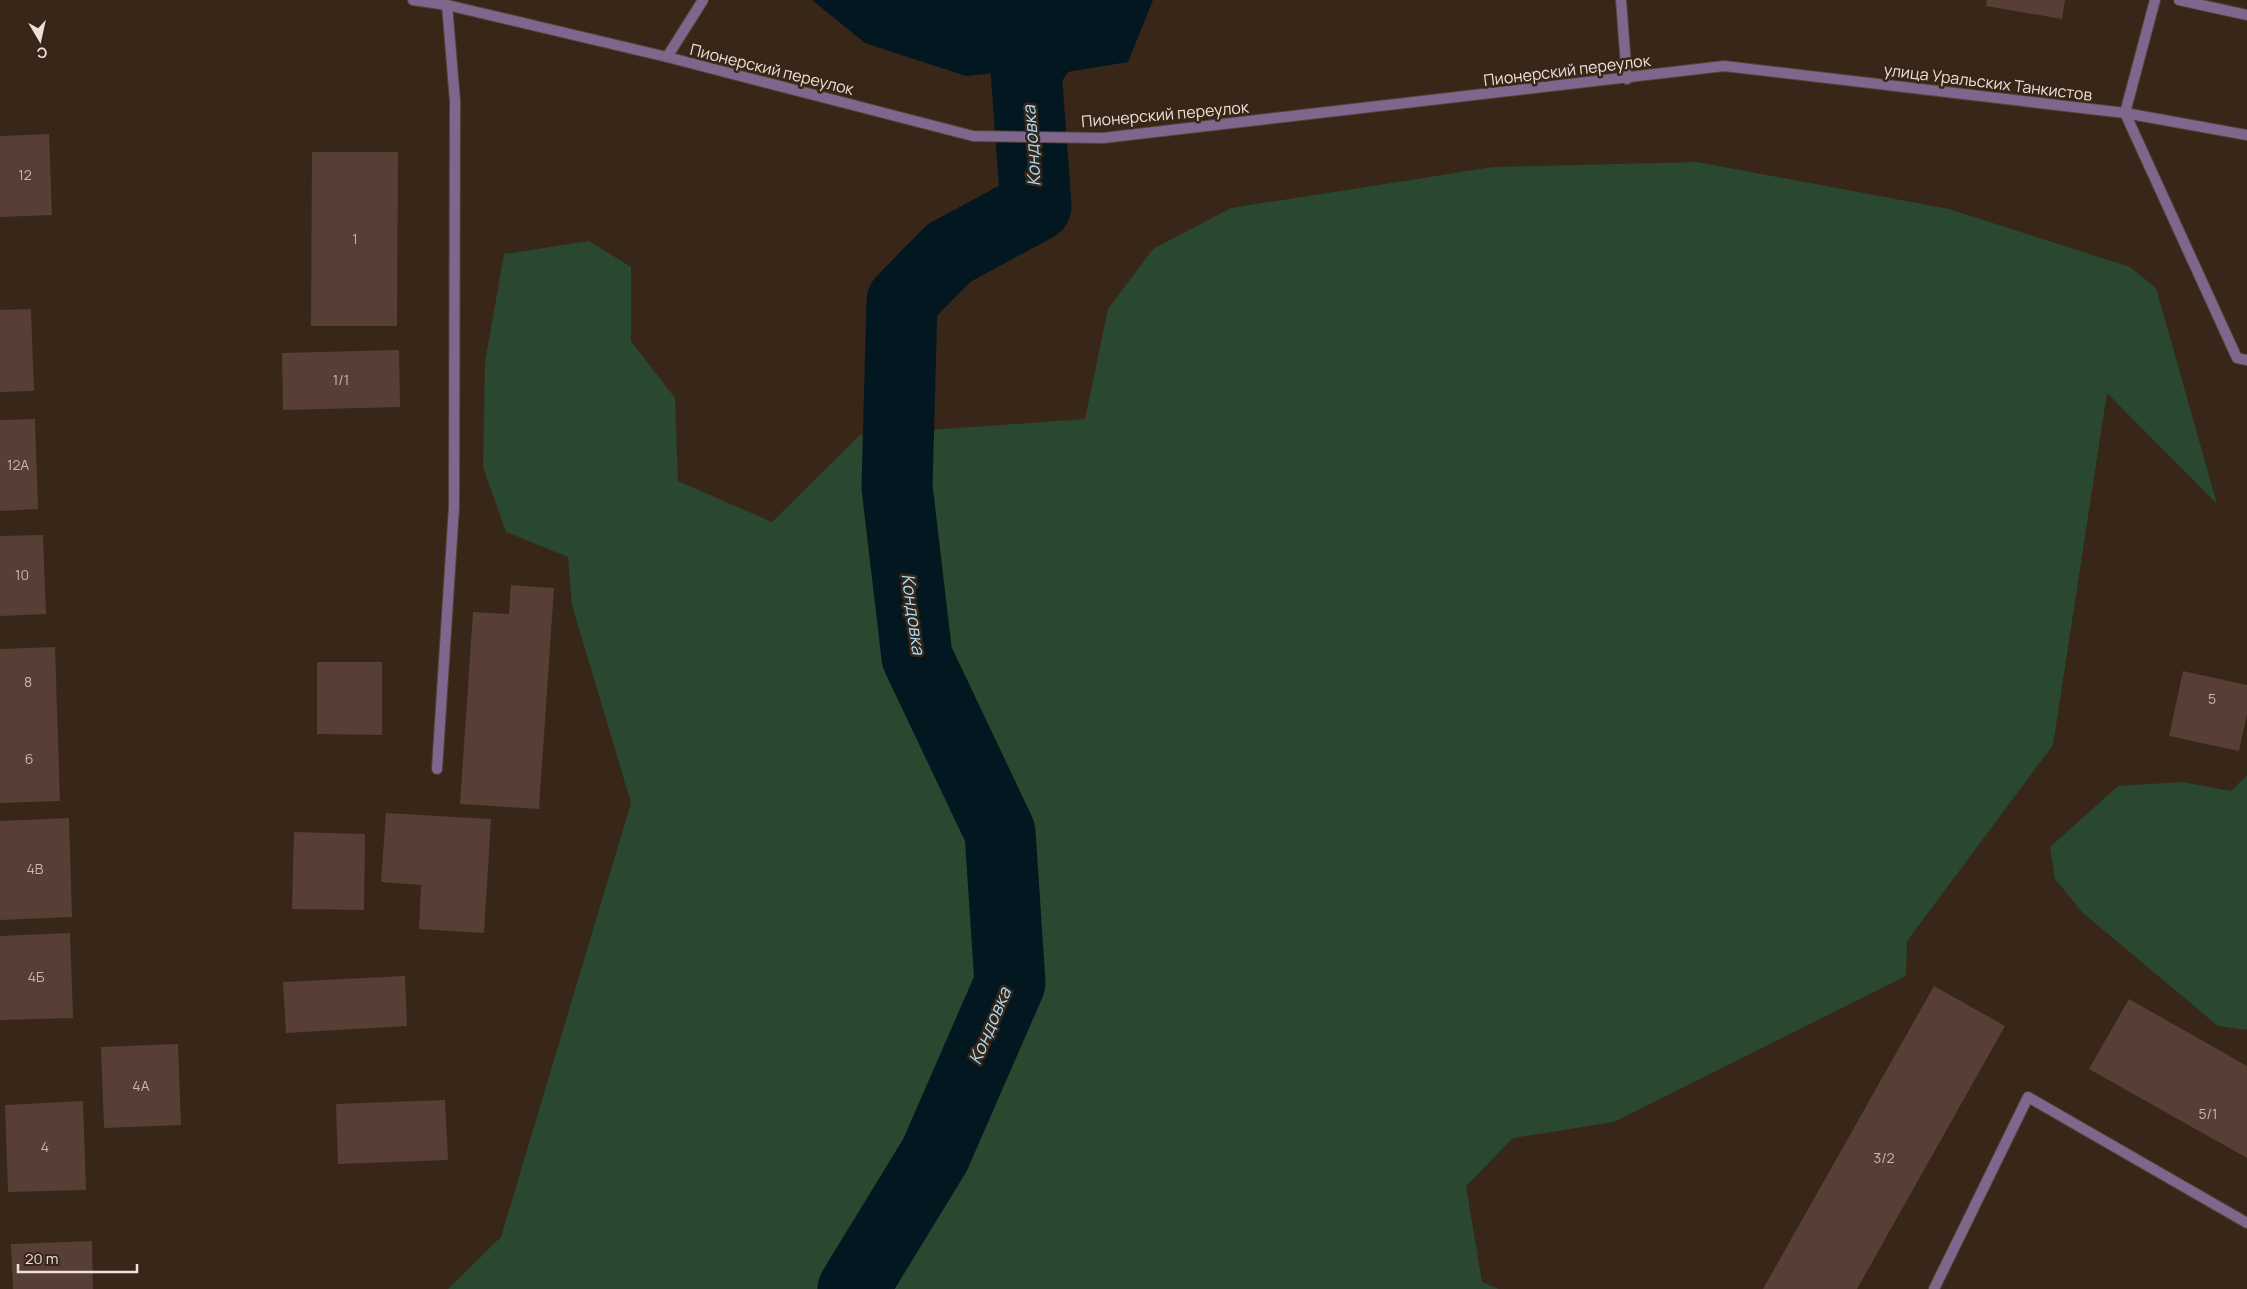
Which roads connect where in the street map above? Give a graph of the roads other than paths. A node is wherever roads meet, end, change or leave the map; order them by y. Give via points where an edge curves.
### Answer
1 (413, 0) edge
2 (703, 0) edge
3 (1621, 0) edge
4 (2155, 0) edge
5 (2179, 0) edge
6 (447, 3) edge
7 (2247, 15) edge
8 (667, 57) junction
9 (1724, 66) joint
10 (1627, 79) junction
11 (2125, 113) junction
12 (2247, 135) edge
13 (2247, 360) edge
14 (437, 769) dead end
15 (2247, 1223) edge
16 (1934, 1289) edge

1 - 6 street, Пионерский переулок
2 - 8 street
3 - 10 street
4 - 11 street
5 - 7 street
6 - 8 street, Пионерский переулок
6 - 14 street via 455,100 454,507
8 - 10 street, Пионерский переулок via 973,136 1103,138
9 - 10 street, Пионерский переулок
9 - 11 street, улица Уральских Танкистов
11 - 12 street, улица Уральских Танкистов
11 - 13 street via 2237,358
15 - 16 street via 2028,1097

